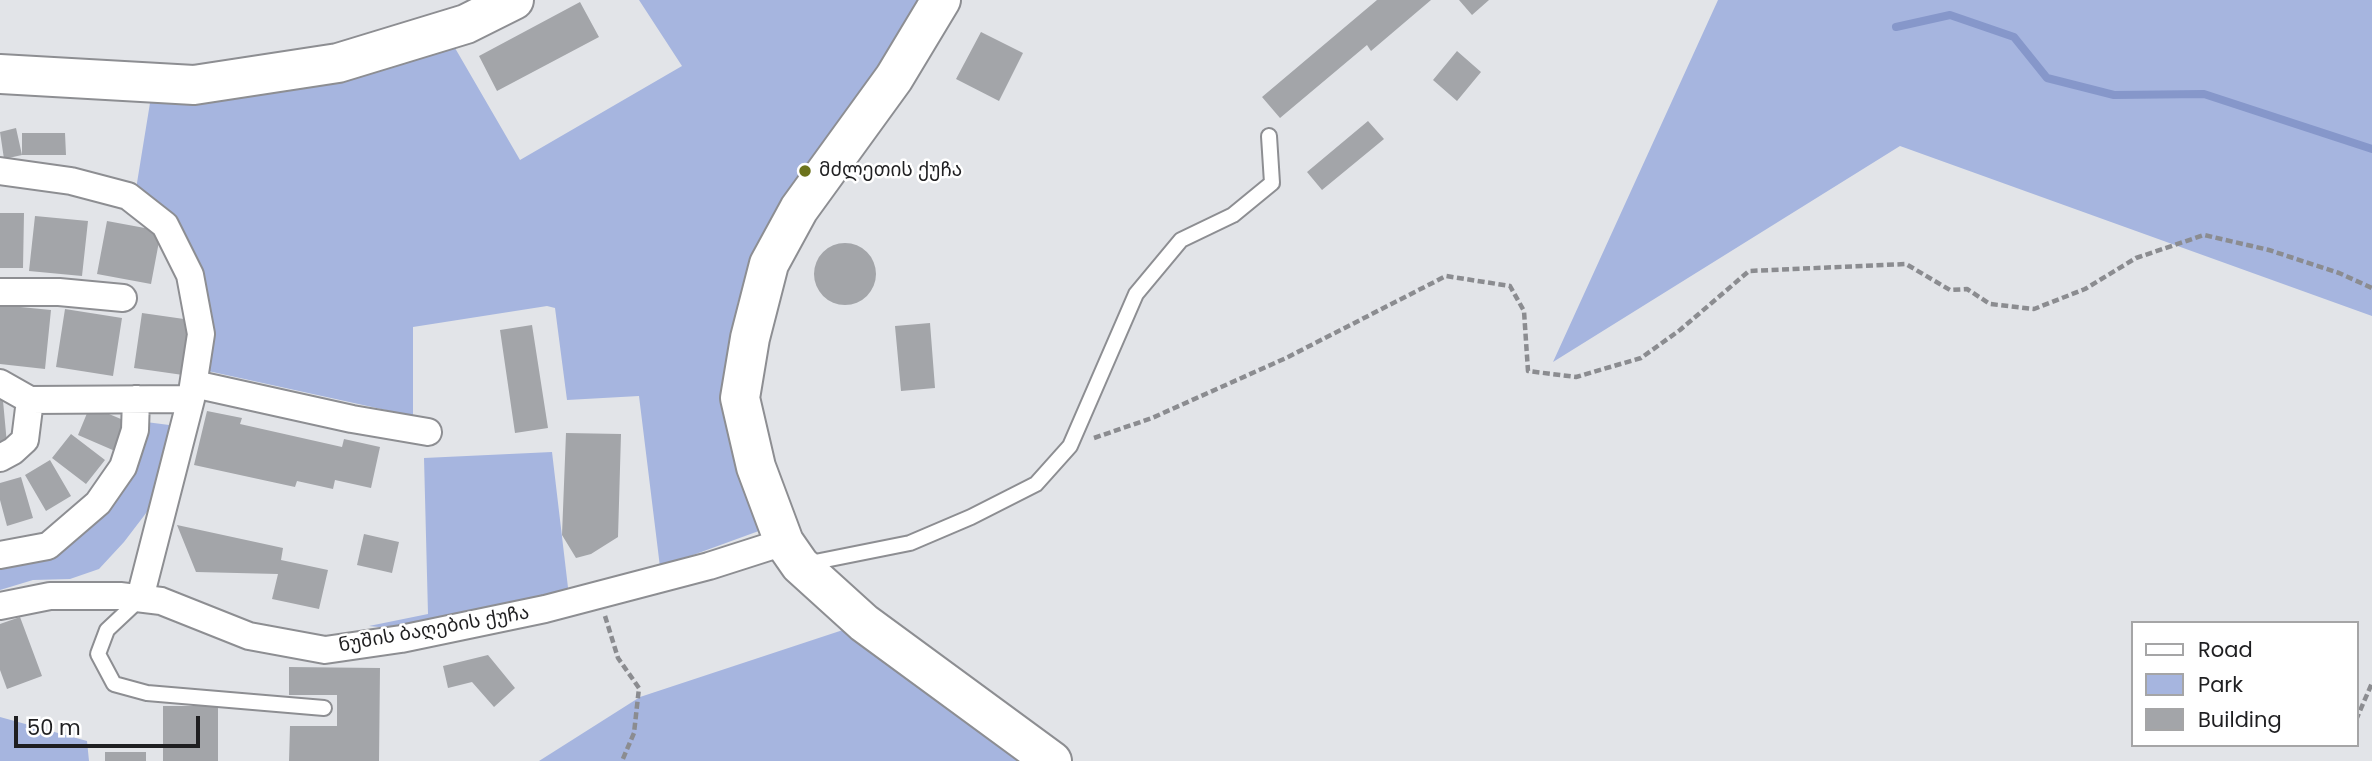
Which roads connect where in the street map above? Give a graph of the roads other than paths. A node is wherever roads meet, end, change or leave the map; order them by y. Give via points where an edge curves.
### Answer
1 (514, 0) edge
2 (940, 0) edge
3 (0, 74) edge
4 (1269, 136) dead end
5 (0, 171) edge
6 (0, 292) edge
7 (123, 298) dead end
8 (0, 383) edge
9 (192, 392) junction
10 (136, 399) junction
11 (30, 400) junction
12 (428, 432) dead end
13 (0, 458) edge
14 (792, 553) junction
15 (0, 555) edge
16 (140, 598) junction
17 (0, 606) edge
18 (324, 708) dead end
19 (1052, 761) edge

1 - 3 main road via 466,24 338,63 194,85
2 - 14 main road via 894,78 799,209 769,264 740,398 756,467
4 - 14 lane via 1272,183 1233,215 1181,240 1136,294 1070,446 1036,484 910,543
5 - 9 street via 71,181 128,196 165,225 190,275 201,334
6 - 7 street
8 - 11 street
9 - 10 street
9 - 12 street
9 - 16 street
10 - 11 street
10 - 15 street via 135,430 123,467 98,503 48,546
11 - 13 street via 24,440
14 - 16 street, ნუშის ბაღების ქუჩა via 709,566 463,628 325,650 249,636 161,601
14 - 19 main road via 864,623
16 - 17 street, ნუშის ბაღების ქუჩა via 50,596
16 - 18 lane via 107,630 98,654 114,684 147,693

